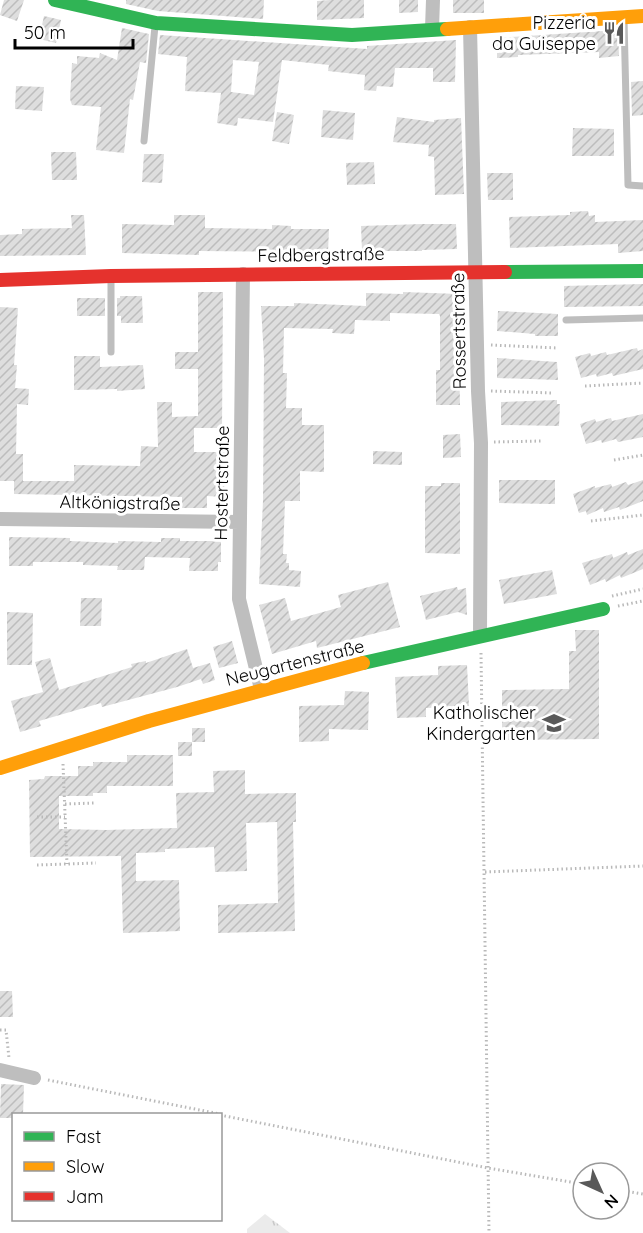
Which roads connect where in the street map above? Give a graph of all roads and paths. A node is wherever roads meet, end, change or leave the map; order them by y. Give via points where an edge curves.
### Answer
1 (55, 0) edge
2 (434, 0) edge
3 (643, 15) edge
4 (624, 17) junction
5 (156, 23) junction
6 (470, 27) junction
7 (432, 29) junction
8 (144, 141) dead end
9 (643, 186) edge
10 (643, 271) edge
11 (476, 272) junction
12 (243, 274) junction
13 (111, 276) junction
14 (0, 280) edge
15 (643, 318) edge
16 (566, 320) dead end
17 (477, 345) junction
18 (558, 348) dead end
19 (111, 352) dead end
20 (643, 382) edge
21 (585, 386) dead end
22 (478, 391) junction
23 (553, 393) dead end
24 (541, 441) dead end
25 (480, 443) junction
26 (643, 455) edge
27 (614, 460) dead end
28 (643, 515) edge
29 (0, 519) edge
30 (591, 521) dead end
31 (240, 522) junction
32 (643, 601) edge
33 (603, 609) joint
34 (480, 634) junction
35 (261, 689) junction
36 (63, 747) junction
37 (0, 768) edge
38 (95, 803) dead end
39 (64, 804) junction
40 (37, 817) dead end
41 (65, 817) junction
42 (96, 863) dead end
43 (67, 864) junction
44 (37, 865) dead end
45 (643, 866) edge
46 (485, 872) junction
47 (0, 1030) edge
48 (5, 1071) edge
49 (34, 1078) joint
50 (210, 1113) edge
51 (222, 1115) edge
52 (488, 1168) junction
53 (571, 1182) edge
54 (489, 1233) edge

1 - 5 street
2 - 7 street
3 - 4 street
4 - 6 street
4 - 9 lane via 628,185
5 - 7 street via 352,35
5 - 8 lane
6 - 7 street
6 - 11 street, Rossertstraße
10 - 11 street, Feldbergstraße
11 - 12 street, Feldbergstraße
11 - 17 street, Rossertstraße
12 - 13 street, Feldbergstraße
12 - 31 street, Hostertstraße
13 - 14 street, Feldbergstraße
13 - 19 lane
15 - 16 lane
17 - 18 path
17 - 22 street, Rossertstraße
20 - 21 path
22 - 23 path
22 - 25 street, Rossertstraße
24 - 25 path
25 - 34 street, Rossertstraße
26 - 27 path
28 - 30 path
29 - 31 street, Altkönigstraße
31 - 35 street, Hostertstraße via 239,599
32 - 33 path
33 - 34 street, Neugartenstraße
34 - 35 street, Neugartenstraße
34 - 46 path
35 - 36 street, Neugartenstraße
36 - 37 street, Neugartenstraße
36 - 39 path
38 - 39 path
39 - 41 path
40 - 41 path
41 - 43 path
42 - 43 path
43 - 44 path
45 - 46 path
46 - 52 path
47 - 48 path via 6,1030
48 - 49 street
49 - 50 path
51 - 52 path
52 - 53 path
52 - 54 path

